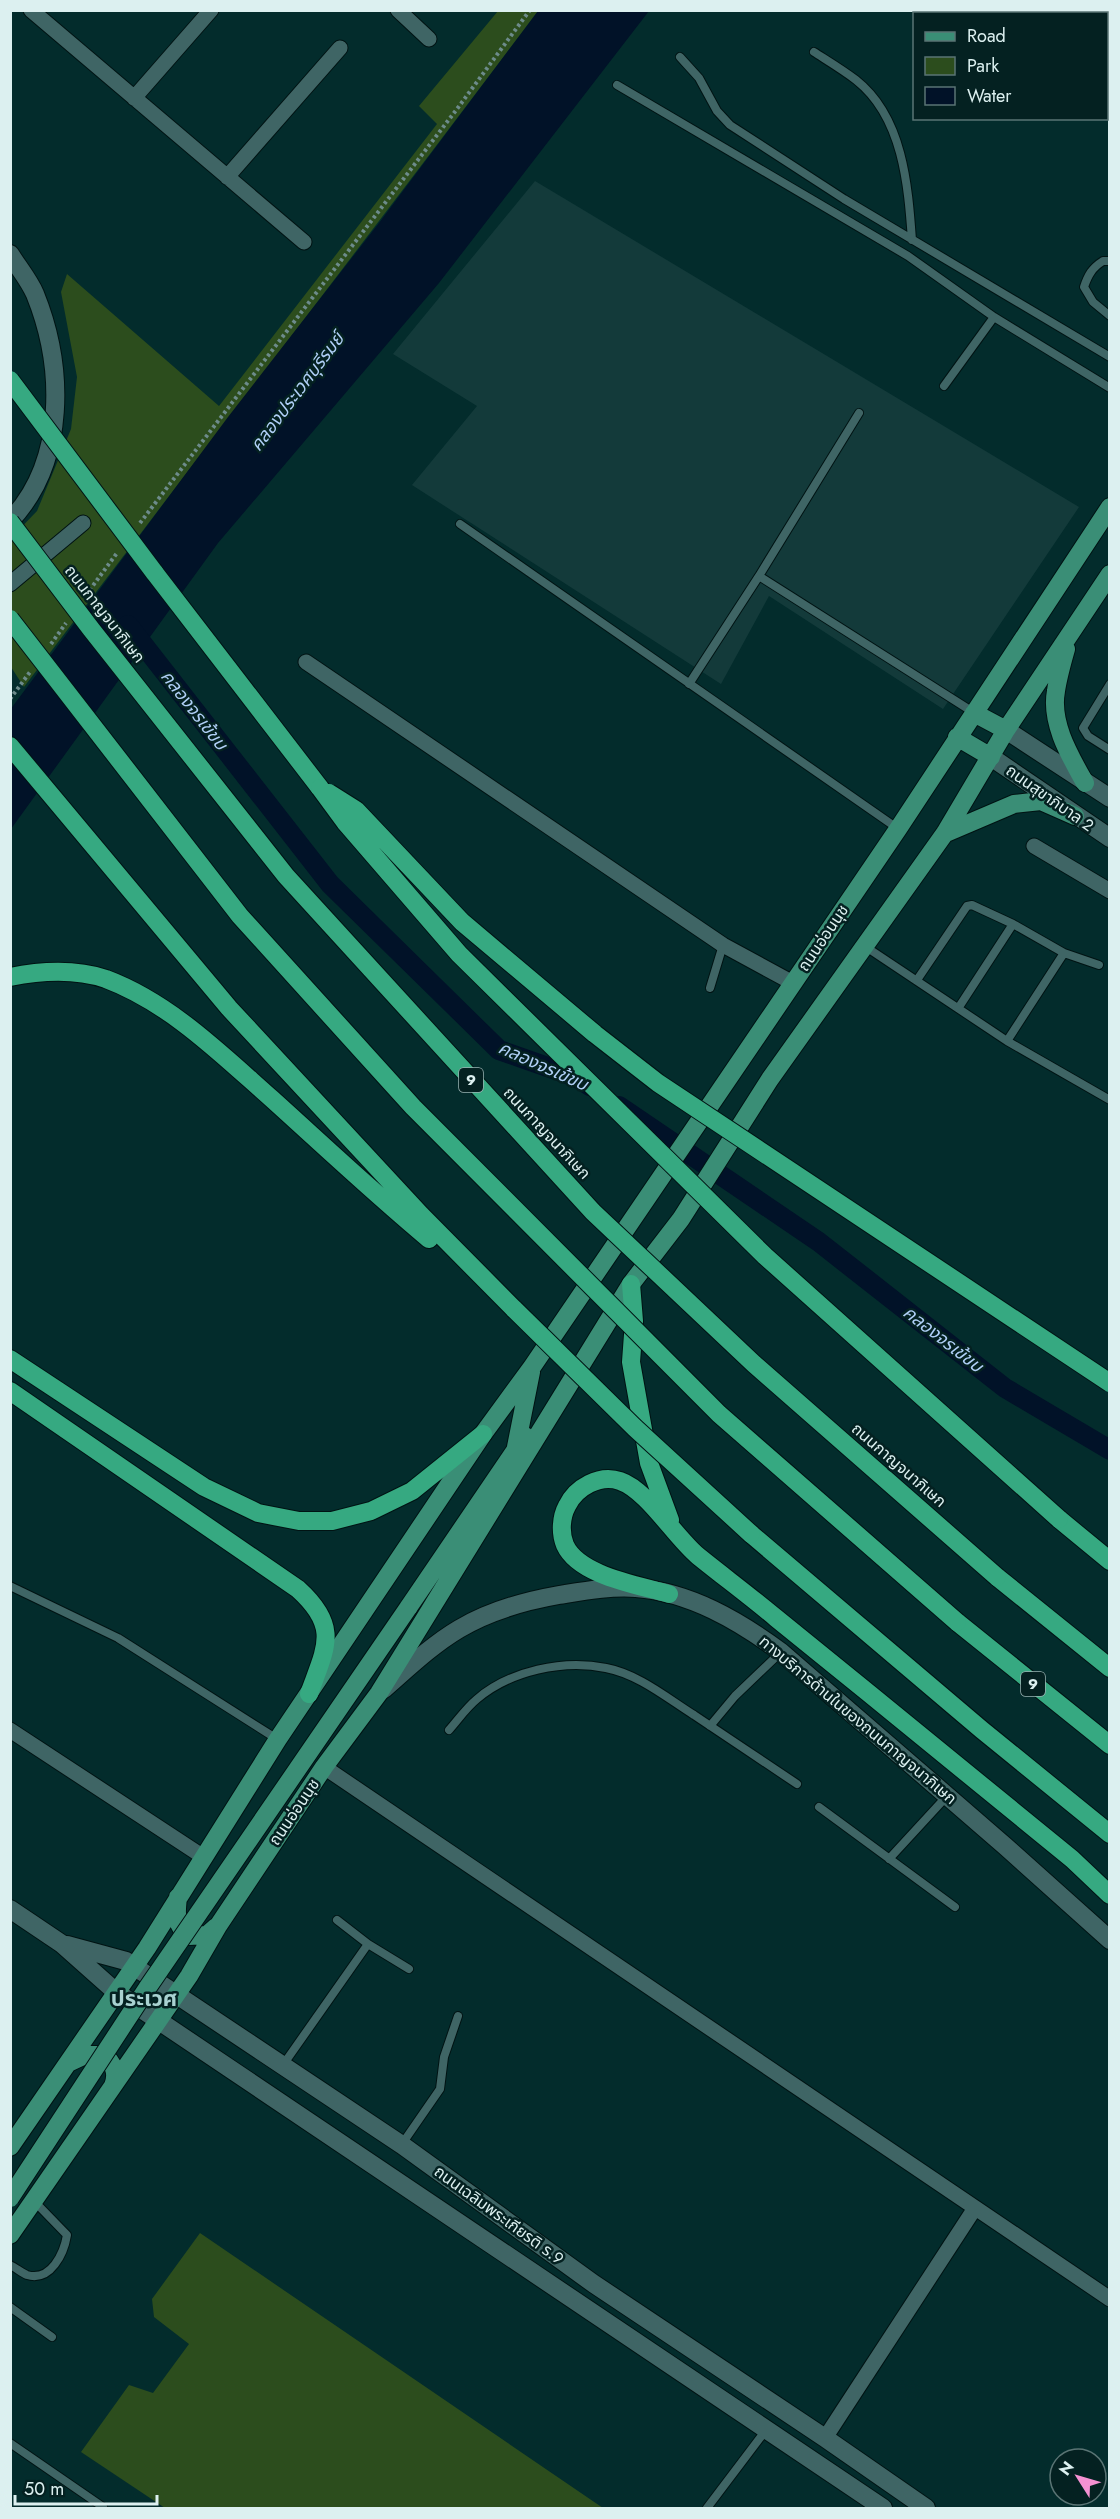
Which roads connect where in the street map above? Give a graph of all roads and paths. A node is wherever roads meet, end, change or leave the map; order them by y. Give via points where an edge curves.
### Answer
1 (211, 10) edge
2 (530, 10) edge
3 (402, 12) edge
4 (39, 13) edge
5 (429, 39) dead end
6 (340, 48) dead end
7 (814, 52) dead end
8 (680, 57) dead end
9 (617, 85) dead end
10 (134, 98) junction
11 (227, 177) junction
12 (912, 240) junction
13 (304, 242) dead end
14 (10, 254) edge
15 (1110, 261) edge
16 (1110, 316) edge
17 (994, 317) junction
18 (1110, 357) edge
19 (10, 380) edge
20 (944, 386) dead end
21 (1110, 388) edge
22 (859, 412) dead end
23 (1110, 507) edge
24 (10, 522) edge
25 (83, 523) dead end
26 (460, 524) dead end
27 (133, 532) dead end
28 (120, 550) dead end
29 (1110, 574) edge
30 (759, 576) junction
31 (10, 584) edge
32 (86, 596) dead end
33 (72, 615) dead end
34 (10, 619) edge
35 (1069, 636) junction
36 (45, 652) dead end
37 (306, 662) dead end
38 (31, 671) dead end
39 (689, 684) junction
40 (1110, 684) edge
41 (10, 699) edge
42 (974, 713) junction
43 (1006, 730) junction
44 (957, 737) junction
45 (10, 746) edge
46 (1110, 750) edge
47 (991, 757) junction
48 (1085, 783) junction
49 (320, 788) junction
50 (1110, 798) edge
51 (1075, 816) junction
52 (898, 829) junction
53 (945, 833) junction
54 (1110, 838) edge
55 (1034, 846) dead end
56 (1110, 891) edge
57 (1013, 924) junction
58 (723, 945) junction
59 (866, 947) junction
60 (1064, 953) junction
61 (1099, 965) dead end
62 (10, 976) edge
63 (917, 980) junction
64 (793, 983) junction
65 (710, 988) dead end
66 (959, 1007) junction
67 (1007, 1041) junction
68 (1110, 1100) edge
69 (631, 1284) junction
70 (513, 1309) junction
71 (10, 1359) edge
72 (532, 1367) junction
73 (1110, 1383) edge
74 (569, 1384) junction
75 (10, 1391) edge
76 (483, 1434) junction
77 (516, 1447) junction
78 (675, 1533) junction
79 (1110, 1561) edge
80 (10, 1586) edge
81 (669, 1594) junction
82 (782, 1652) junction
83 (1110, 1668) edge
84 (379, 1693) junction
85 (309, 1694) junction
86 (710, 1726) junction
87 (449, 1730) dead end
88 (10, 1731) edge
89 (278, 1739) junction
90 (1110, 1745) edge
91 (324, 1767) junction
92 (797, 1784) dead end
93 (947, 1796) junction
94 (819, 1807) dead end
95 (1110, 1834) edge
96 (202, 1857) junction
97 (889, 1859) junction
98 (1110, 1895) edge
99 (178, 1896) junction
100 (955, 1907) dead end
101 (10, 1909) edge
102 (337, 1920) dead end
103 (218, 1926) junction
104 (1110, 1940) edge
105 (62, 1944) junction
106 (368, 1944) junction
107 (134, 1966) junction
108 (409, 1970) dead end
109 (116, 1992) junction
110 (176, 1994) junction
111 (458, 2016) dead end
112 (158, 2020) junction
113 (68, 2062) junction
114 (283, 2066) junction
115 (111, 2090) junction
116 (402, 2145) junction
117 (10, 2147) edge
118 (10, 2198) edge
119 (34, 2201) junction
120 (975, 2208) junction
121 (10, 2235) edge
122 (10, 2265) edge
123 (1110, 2299) edge
124 (10, 2307) edge
125 (52, 2337) dead end
126 (767, 2429) junction
127 (825, 2438) junction
128 (10, 2443) edge
129 (103, 2506) dead end
130 (707, 2508) edge
131 (883, 2508) edge
132 (926, 2508) edge

1 - 10 street
2 - 27 path
3 - 5 street
4 - 10 street
6 - 11 street
7 - 12 lane via 857,81 885,116 900,151 909,192
8 - 12 lane via 730,125
9 - 17 lane via 908,256
10 - 11 street
11 - 13 street
12 - 18 lane
14 - 24 main road via 34,292 54,364 54,425 47,456 32,493
15 - 16 lane via 1094,267 1084,287 1093,302
17 - 20 lane
17 - 21 lane
19 - 49 highway, bridge
22 - 30 lane
23 - 42 main road, ถนนอ่อนนุช
24 - 83 highway, ถนนกาญจนาภิเษก / 9, bridge via 286,876 593,1212 754,1364 997,1577
25 - 31 street
26 - 39 lane
28 - 32 path
29 - 35 main road, ถนนอ่อนนุช
30 - 39 lane
30 - 42 lane
33 - 36 path
34 - 90 highway, 9, bridge via 240,916 413,1107 719,1414 957,1622
35 - 43 main road, ถนนอ่อนนุช
35 - 48 main road via 1055,693 1064,745
37 - 58 street
38 - 41 path
39 - 52 lane
40 - 46 lane via 1083,728 1088,736
42 - 43 main road
42 - 44 main road, ถนนอ่อนนุช
43 - 47 main road, ถนนอ่อนนุช
43 - 48 main road, ถนนสุขาภิบาล 2
44 - 47 main road
44 - 52 main road, ถนนอ่อนนุช
45 - 70 highway via 237,1016
47 - 51 main road, ถนนสุขาภิบาล 2
47 - 53 main road, ถนนอ่อนนุช
48 - 50 main road, ถนนสุขาภิบาล 2
49 - 73 highway, bridge via 356,810 462,922 649,1076
49 - 79 highway, bridge via 467,963 765,1256
51 - 53 main road via 1041,801 1014,804
51 - 54 main road, ถนนสุขาภิบาล 2
52 - 64 main road, ถนนอ่อนนุช
53 - 59 main road, ถนนอ่อนนุช
55 - 56 street
57 - 60 lane
57 - 63 lane via 978,906 967,906
57 - 66 lane
58 - 64 street
58 - 65 lane
59 - 63 lane
59 - 69 main road, ถนนอ่อนนุช, bridge via 770,1079 681,1219
60 - 61 lane
60 - 67 lane
62 - 70 highway via 33,972 104,978 143,996 183,1022
63 - 66 lane
64 - 72 main road, ถนนอ่อนนุช, bridge
66 - 67 lane
67 - 68 lane
69 - 74 main road, ถนนอ่อนนุช
69 - 78 highway via 631,1362 642,1428 654,1480
70 - 95 highway, bridge via 689,1478 808,1583
71 - 76 highway via 204,1487 258,1513 299,1521 332,1521 371,1511 412,1491
72 - 76 main road, ถนนอ่อนนุช
72 - 77 main road, ถนนอ่อนนุช
74 - 77 main road, ถนนอ่อนนุช
74 - 84 main road, ถนนอ่อนนุช
75 - 85 highway via 315,1604 327,1640
76 - 85 main road, ถนนอ่อนนุช
77 - 118 main road, ถนนอ่อนนุช, bridge via 148,1987
78 - 81 highway via 642,1496 618,1480 586,1485 573,1497 563,1516 563,1538 577,1562
78 - 98 highway via 1072,1859
80 - 89 lane via 118,1638
81 - 82 main road, ทางบริการด้านในของถนนกาญจนาภิเษก via 724,1616
81 - 84 main road, ทางบริการด้านในของถนนกาญจนาภิเษก via 636,1588 603,1589 543,1598 504,1609 459,1629
82 - 86 lane via 735,1696
82 - 93 main road, ทางบริการด้านในของถนนกาญจนาภิเษก
84 - 91 main road, ถนนอ่อนนุช
85 - 89 main road, ถนนอ่อนนุช
86 - 87 lane via 628,1675 606,1668 567,1665 498,1684 475,1700
86 - 92 lane
88 - 96 street
89 - 96 main road, ถนนอ่อนนุช
91 - 103 main road, ถนนอ่อนนุช
91 - 120 street
93 - 97 lane
93 - 104 main road, ทางบริการด้านในของถนนกาญจนาภิเษก
94 - 97 lane
96 - 99 main road, ถนนอ่อนนุช
97 - 100 lane
99 - 103 main road via 177,1922 189,1936 207,1935
99 - 107 main road, ถนนอ่อนนุช
101 - 105 main road, ถนนเฉลิมพระเกียรติ ร.9
102 - 106 lane
103 - 110 main road, ถนนอ่อนนุช
105 - 107 main road, ถนนเฉลิมพระเกียรติ ร.9
105 - 109 main road, ถนนเฉลิมพระเกียรติ ร.9
106 - 108 lane
106 - 114 lane
107 - 109 main road, ถนนอ่อนนุช
107 - 110 main road, ถนนเฉลิมพระเกียรติ ร.9
109 - 112 main road, ถนนเฉลิมพระเกียรติ ร.9
109 - 113 main road, ถนนอ่อนนุช
110 - 112 main road, ถนนอ่อนนุช
110 - 114 main road, ถนนเฉลิมพระเกียรติ ร.9
111 - 116 lane via 444,2057 440,2089
112 - 115 main road, ถนนอ่อนนุช
112 - 126 main road, ถนนเฉลิมพระเกียรติ ร.9
113 - 115 main road via 85,2055 104,2055 115,2069
113 - 117 main road, ถนนอ่อนนุช
114 - 116 main road, ถนนเฉลิมพระเกียรติ ร.9
115 - 119 main road, ถนนอ่อนนุช
116 - 127 main road, ถนนเฉลิมพระเกียรติ ร.9 via 594,2284
119 - 121 main road, ถนนอ่อนนุช
119 - 122 lane via 67,2235 65,2245 58,2260 37,2276 26,2275
120 - 123 street
120 - 127 street
124 - 125 lane
126 - 130 lane
126 - 131 main road, ถนนเฉลิมพระเกียรติ ร.9
127 - 132 main road, ถนนเฉลิมพระเกียรติ ร.9
128 - 129 lane

